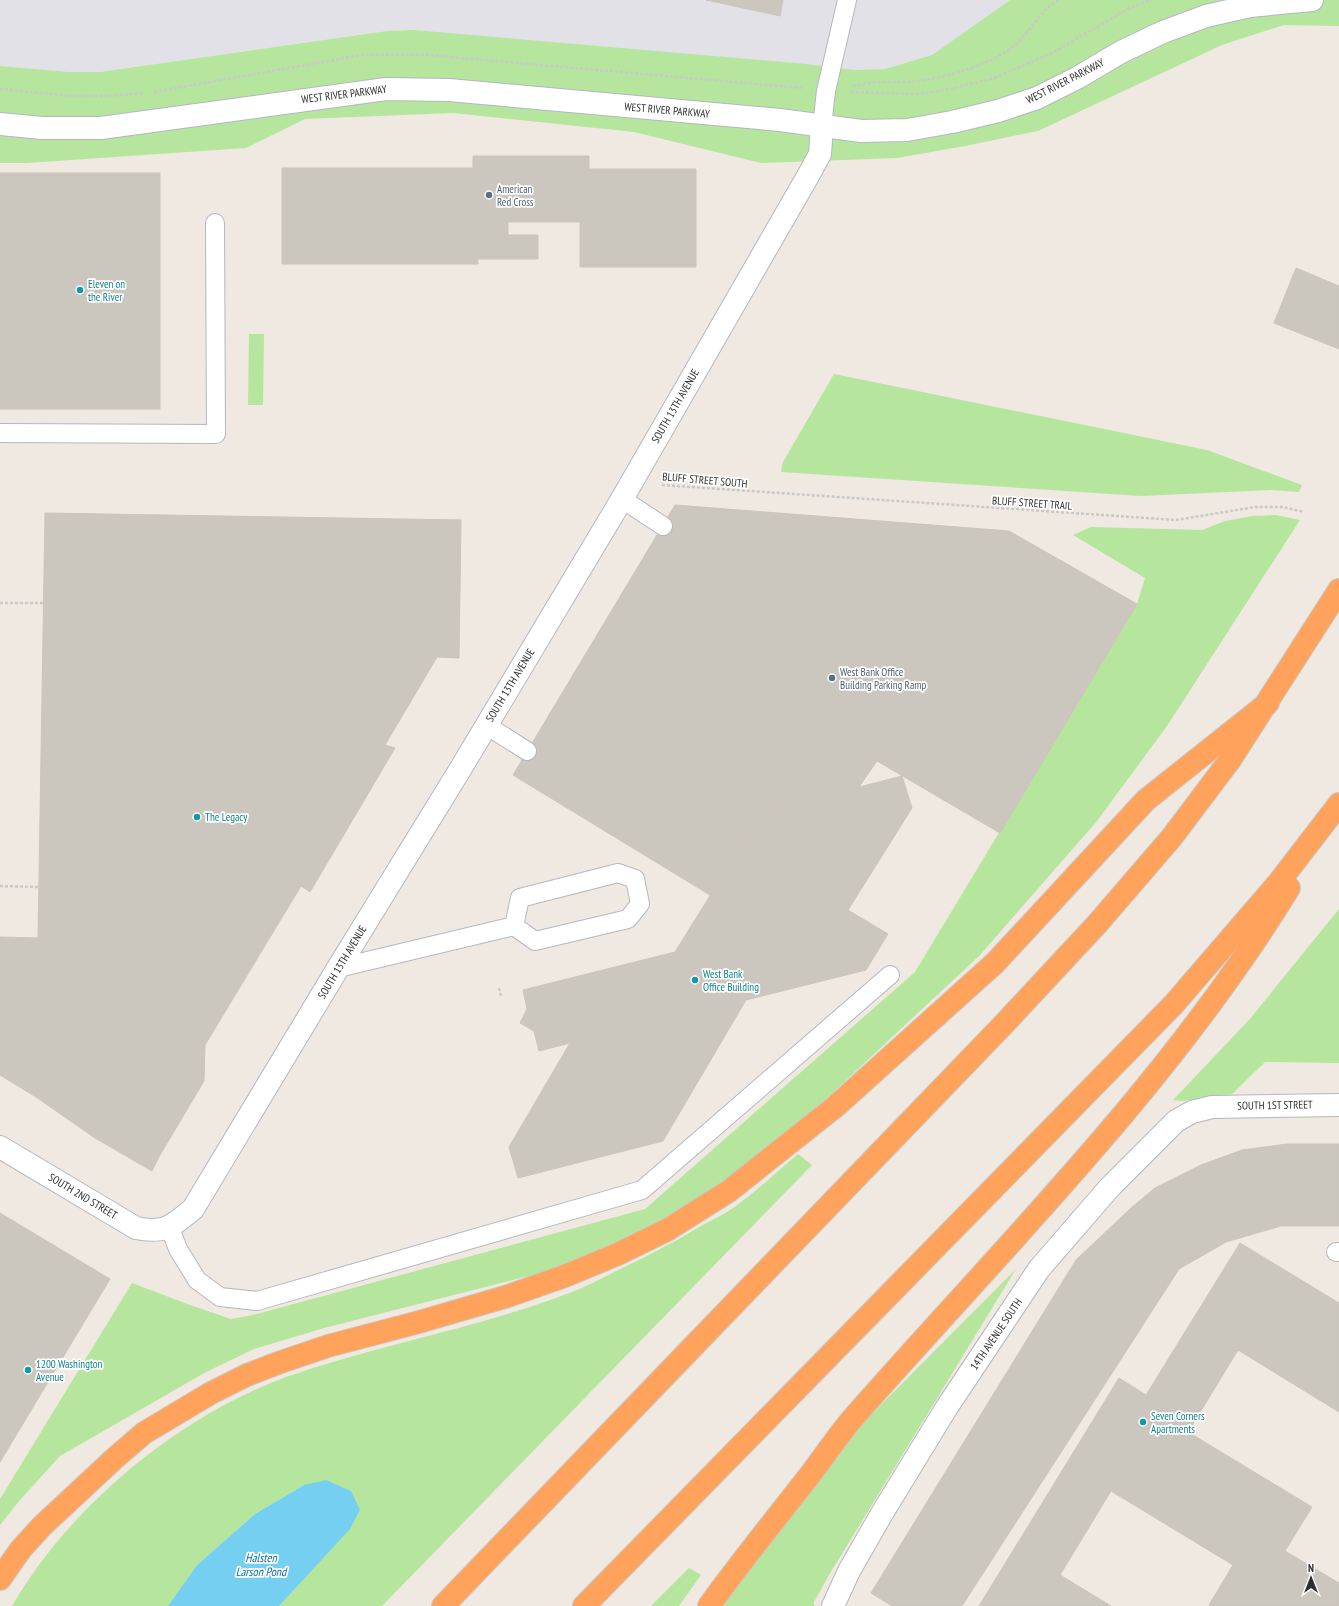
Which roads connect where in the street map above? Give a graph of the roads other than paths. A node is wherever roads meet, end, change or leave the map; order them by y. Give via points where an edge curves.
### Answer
1 (847, 0) edge
2 (1312, 0) edge
3 (0, 124) edge
4 (822, 126) junction
5 (215, 223) dead end
6 (0, 433) edge
7 (622, 499) junction
8 (663, 526) dead end
9 (1339, 590) edge
10 (1268, 703) junction
11 (486, 725) junction
12 (527, 751) dead end
13 (1339, 804) edge
14 (1339, 807) edge
15 (514, 926) junction
16 (338, 968) junction
17 (890, 975) dead end
18 (1339, 1105) edge
19 (1212, 1107) joint
20 (0, 1147) edge
21 (170, 1228) junction
22 (0, 1580) edge
23 (443, 1606) edge
24 (584, 1606) edge
25 (709, 1606) edge
26 (833, 1606) edge

1 - 4 lane via 826,91
2 - 4 street, WEST RIVER PARKWAY via 1250,6 1206,16 1163,32 1121,52 1037,98 998,112 907,130 861,131
3 - 4 street, WEST RIVER PARKWAY via 42,128 101,128 386,89 449,90
4 - 7 street, SOUTH 13TH AVENUE via 820,154 811,171
5 - 6 lane via 216,434
7 - 8 lane
7 - 11 street, SOUTH 13TH AVENUE
9 - 10 highway
10 - 22 highway via 1146,800 996,963 836,1106 730,1191 667,1230 565,1276 508,1296 328,1346 247,1375 211,1393 144,1433 115,1458 42,1526 21,1549
10 - 23 highway via 1230,760 1172,837 1098,923
11 - 12 lane
11 - 16 street, SOUTH 13TH AVENUE
13 - 24 highway via 1280,882 1174,1004
14 - 25 highway via 1276,910 1200,1019 1112,1130 852,1421
15 - 15 lane via 520,898 618,873 635,879 640,904 628,919 535,941
15 - 16 lane
16 - 21 street, SOUTH 13TH AVENUE via 193,1209
17 - 21 lane via 642,1190 257,1301 220,1297 197,1280 178,1249
18 - 19 street, SOUTH 1ST STREET
19 - 26 street, 14TH AVENUE SOUTH via 1192,1112 1176,1121 1110,1187 1039,1269 947,1407 885,1508 849,1571
20 - 21 street, SOUTH 2ND STREET via 136,1228 148,1231

